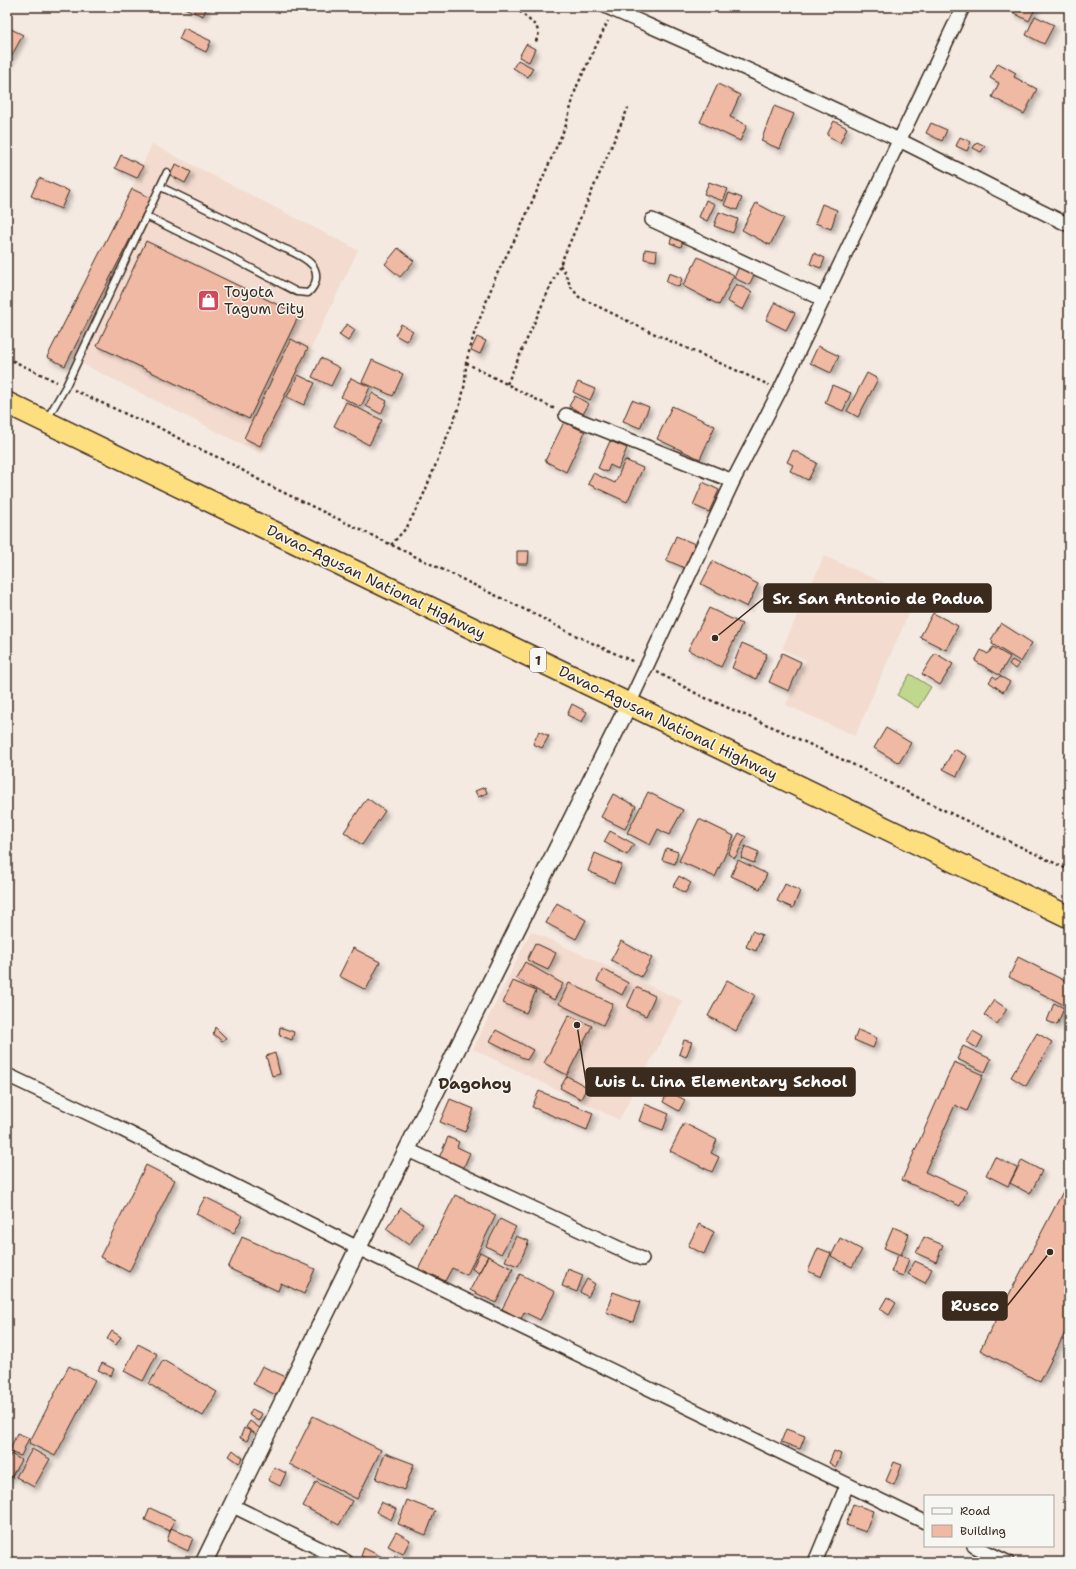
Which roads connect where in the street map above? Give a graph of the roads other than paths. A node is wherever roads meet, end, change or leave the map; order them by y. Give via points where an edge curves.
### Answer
1 (963, 7) edge
2 (610, 8) edge
3 (899, 140) junction
4 (167, 172) dead end
5 (161, 187) junction
6 (146, 216) junction
7 (652, 220) dead end
8 (1069, 226) edge
9 (823, 299) junction
10 (7, 403) edge
11 (566, 415) road end
12 (45, 421) junction
13 (733, 481) junction
14 (629, 704) junction
15 (1069, 917) edge
16 (7, 1075) edge
17 (408, 1150) junction
18 (358, 1248) junction
19 (642, 1259) dead end
20 (848, 1485) junction
21 (231, 1506) junction
22 (924, 1522) edge
23 (976, 1547) edge
24 (204, 1562) edge
25 (347, 1562) edge
26 (815, 1562) edge
27 (1007, 1562) edge

1 - 3 street
2 - 3 street
3 - 8 street
3 - 9 street
4 - 5 lane
5 - 6 lane
5 - 6 lane via 308,261 316,272 315,285 308,293 297,292
6 - 12 lane via 66,386
7 - 9 street
9 - 13 street
10 - 12 highway, Davao-Agusan National Highway / 1
11 - 13 street
12 - 14 highway, Davao-Agusan National Highway / 1
13 - 14 street
14 - 15 highway, Davao-Agusan National Highway / 1
14 - 17 street
16 - 18 street via 113,1125
17 - 18 street
17 - 19 street
18 - 20 street
18 - 21 street
20 - 22 street
20 - 26 street
21 - 24 street
21 - 25 street
23 - 27 street

